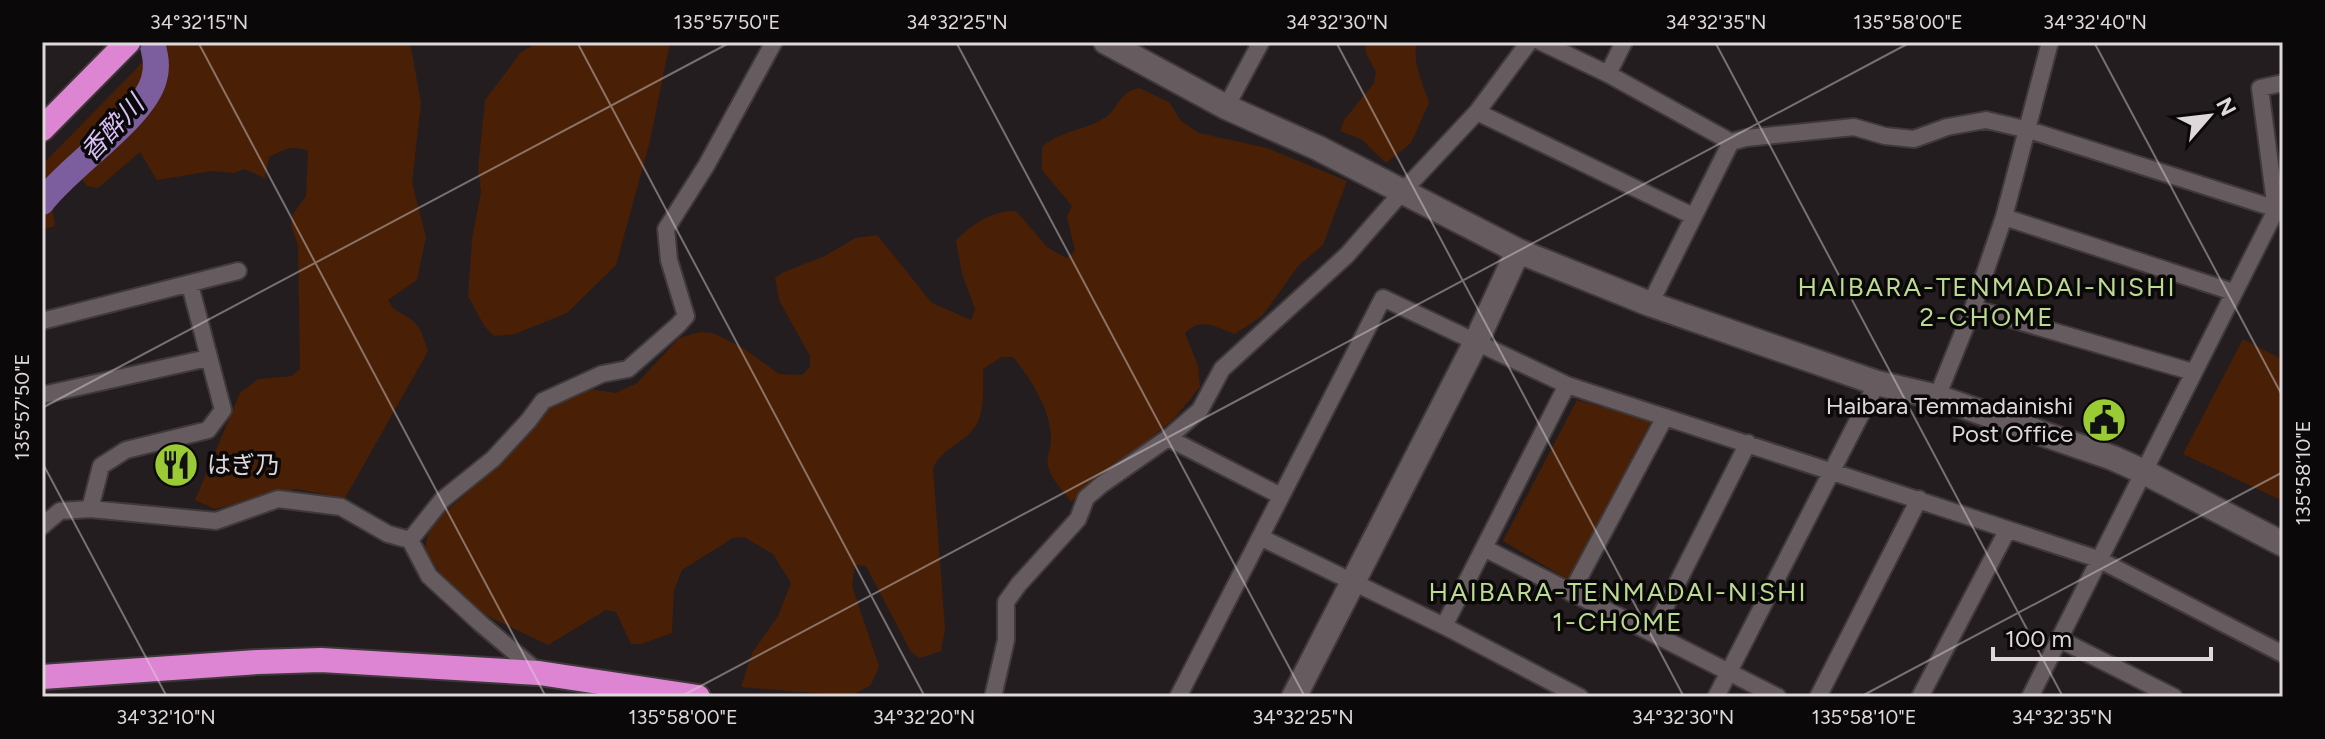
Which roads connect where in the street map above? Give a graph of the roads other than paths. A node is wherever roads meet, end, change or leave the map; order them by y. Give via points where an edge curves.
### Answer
1 (128, 42) edge
2 (774, 42) edge
3 (1106, 42) edge
4 (1261, 42) edge
5 (1529, 42) edge
6 (1541, 42) edge
7 (1624, 42) edge
8 (2050, 42) edge
9 (1608, 74) junction
10 (2283, 83) edge
11 (1226, 107) junction
12 (1477, 112) junction
13 (42, 129) edge
14 (2029, 130) junction
15 (1731, 142) junction
16 (1403, 191) junction
17 (2280, 210) edge
18 (1693, 216) junction
19 (2004, 217) junction
20 (1518, 251) junction
21 (238, 271) dead end
22 (190, 285) junction
23 (2233, 292) junction
24 (1650, 304) junction
25 (1973, 308) junction
26 (42, 321) edge
27 (1476, 342) junction
28 (208, 358) junction
29 (2193, 372) junction
30 (1877, 383) junction
31 (1567, 385) junction
32 (47, 394) dead end
33 (1937, 397) junction
34 (1665, 417) junction
35 (1168, 438) junction
36 (1748, 443) junction
37 (1832, 470) junction
38 (2144, 472) junction
39 (1281, 496) junction
40 (1919, 499) junction
41 (90, 509) junction
42 (42, 526) edge
43 (2007, 531) junction
44 (1260, 537) junction
45 (410, 540) junction
46 (2283, 544) edge
47 (1484, 548) junction
48 (2098, 559) junction
49 (1353, 583) junction
50 (1571, 593) junction
51 (1444, 626) junction
52 (1652, 633) junction
53 (2059, 639) junction
54 (2283, 654) edge
55 (1730, 672) junction
56 (539, 673) junction
57 (42, 677) edge
58 (698, 697) edge
59 (993, 697) edge
60 (1178, 697) edge
61 (1294, 697) edge
62 (1580, 697) edge
63 (1716, 697) edge
64 (1778, 697) edge
65 (1818, 697) edge
66 (1920, 697) edge
67 (2030, 697) edge
68 (2174, 697) edge

1 - 13 highway
2 - 45 street via 666,229 669,260 686,316 628,369 602,374 543,401 493,459 442,500
3 - 11 street
4 - 11 street
5 - 12 street
6 - 9 street
7 - 9 street
8 - 14 street
9 - 15 street
10 - 17 street via 2260,88
11 - 16 street
12 - 16 street
12 - 18 street
14 - 15 street via 1986,120 1914,139 1854,127
14 - 17 street
14 - 19 street
15 - 18 street
16 - 20 street
16 - 35 street via 1347,255 1222,369 1200,410
17 - 23 street
18 - 24 street
19 - 23 street
19 - 25 street
20 - 24 street
20 - 27 street
21 - 22 street
22 - 26 street
22 - 28 street
23 - 29 street
24 - 30 street
25 - 29 street
25 - 33 street
27 - 31 street
27 - 39 street via 1383,298
27 - 49 street
28 - 32 street
28 - 41 street via 223,410 208,430 126,450 101,466
29 - 38 street
30 - 33 street
30 - 37 street
31 - 34 street
31 - 47 street
33 - 38 street
34 - 36 street
34 - 50 street
35 - 39 street
35 - 59 street via 1086,498 1078,519 1006,602 1006,640
36 - 37 street
36 - 52 street
37 - 40 street
37 - 55 street
38 - 46 street
38 - 48 street
39 - 44 street
40 - 43 street
40 - 65 street
41 - 42 street via 60,511
41 - 45 street via 216,521 278,499 341,507 388,534
43 - 48 street
43 - 66 street
44 - 49 street
44 - 60 street
45 - 56 street via 429,576
47 - 50 street
47 - 51 street
48 - 53 street
48 - 54 street
49 - 51 street
49 - 61 street
50 - 52 street
51 - 62 street
52 - 55 street
53 - 67 street
53 - 68 street
55 - 63 street
55 - 64 street
56 - 57 highway via 321,660
56 - 58 highway

